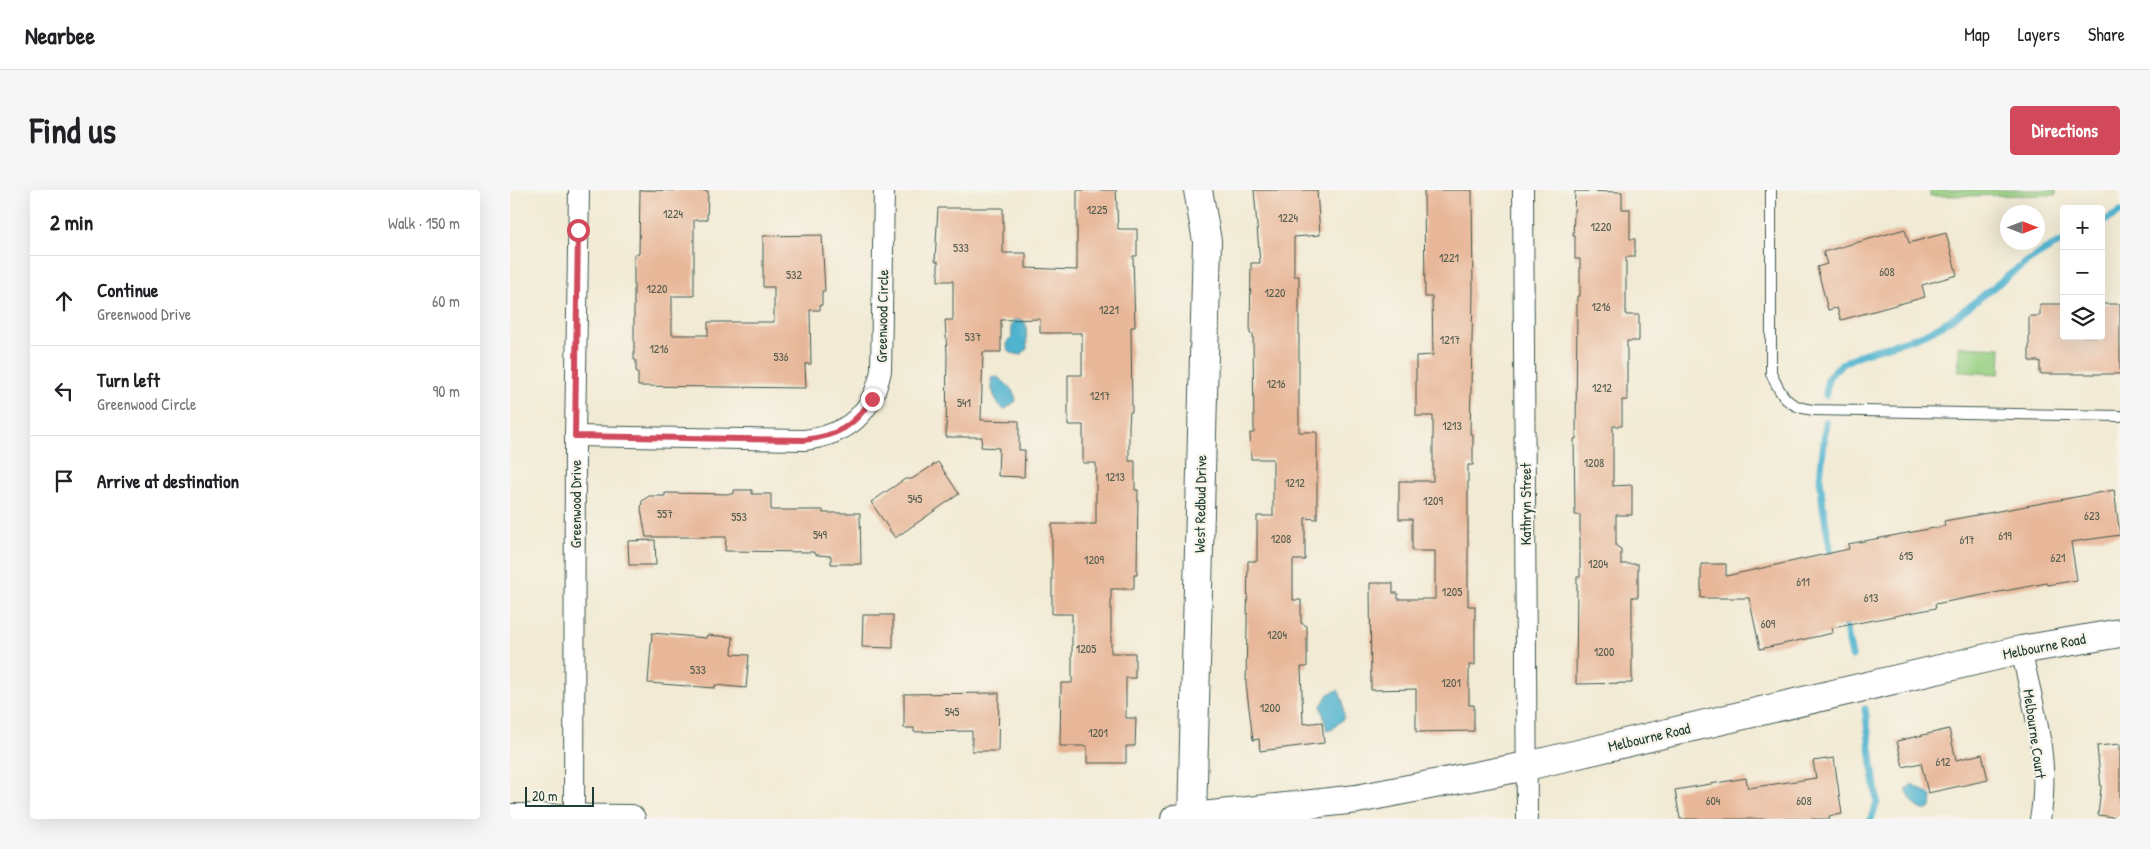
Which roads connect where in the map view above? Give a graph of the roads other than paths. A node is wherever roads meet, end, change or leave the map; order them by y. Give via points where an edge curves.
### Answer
1 (579, 190) edge
2 (884, 190) edge
3 (1198, 190) edge
4 (1523, 190) edge
5 (1771, 190) edge
6 (2120, 416) edge
7 (575, 436) junction
8 (2120, 632) edge
9 (2021, 650) junction
10 (1527, 766) junction
11 (510, 818) edge
12 (1186, 818) edge
13 (574, 819) edge
14 (631, 819) edge
15 (1527, 819) edge
16 (2040, 819) edge

1 - 7 street, Greenwood Drive
2 - 7 street, Greenwood Circle via 881,371 872,399 853,423 821,438 804,440
3 - 12 street, West Redbud Drive via 1207,241
4 - 10 street, Kathryn Street
5 - 6 lane via 1771,373 1778,389 1797,408
7 - 13 street, Greenwood Drive
8 - 9 street, Melbourne Road
9 - 10 street, Melbourne Road
9 - 16 street, Melbourne Court via 2042,756
10 - 12 street, Melbourne Road via 1357,799
10 - 15 street, Kathryn Street
11 - 13 street
13 - 14 street

